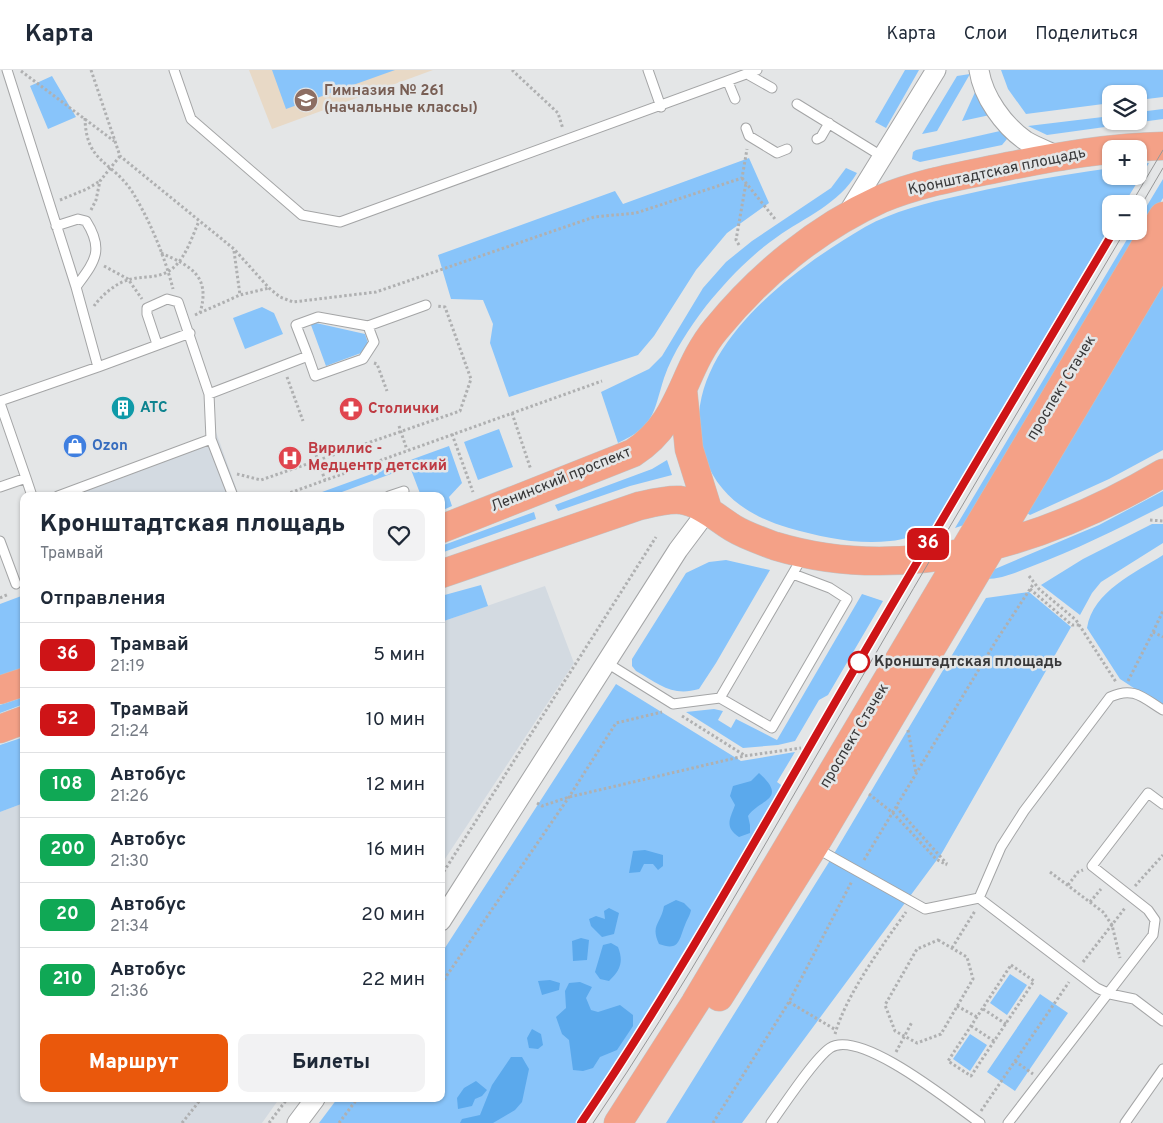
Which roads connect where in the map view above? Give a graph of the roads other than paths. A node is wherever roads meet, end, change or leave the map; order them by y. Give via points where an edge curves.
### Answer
1 (7, 70) edge
2 (174, 70) edge
3 (648, 70) edge
4 (757, 70) edge
5 (936, 70) edge
6 (979, 70) edge
7 (749, 75) junction
8 (728, 82) junction
9 (772, 88) dead end
10 (735, 99) dead end
11 (797, 104) dead end
12 (661, 107) junction
13 (829, 124) junction
14 (748, 132) road end
15 (817, 139) dead end
16 (1163, 146) edge
17 (787, 149) dead end
18 (1058, 156) junction
19 (883, 157) junction
20 (1163, 216) edge
21 (845, 218) junction
22 (56, 226) junction
23 (1163, 258) edge
24 (76, 287) junction
25 (426, 305) road end
26 (368, 326) junction
27 (190, 333) junction
28 (157, 344) junction
29 (308, 356) junction
30 (98, 366) junction
31 (682, 388) junction
32 (209, 394) junction
33 (0, 402) edge
34 (211, 439) junction
35 (1163, 473) edge
36 (26, 478) junction
37 (0, 487) edge
38 (404, 491) dead end
39 (31, 492) edge
40 (69, 492) edge
41 (231, 492) edge
42 (401, 492) edge
43 (708, 510) junction
44 (445, 527) edge
45 (0, 541) edge
46 (991, 547) junction
47 (964, 552) junction
48 (799, 564) junction
49 (445, 573) edge
50 (16, 584) dead end
51 (607, 664) junction
52 (20, 683) edge
53 (0, 690) edge
54 (720, 698) junction
55 (1163, 710) edge
56 (20, 722) edge
57 (0, 729) edge
58 (1163, 804) edge
59 (814, 846) junction
60 (979, 898) junction
61 (445, 915) edge
62 (1159, 931) edge
63 (1110, 994) junction
64 (1163, 1021) edge
65 (1163, 1069) edge
66 (313, 1102) edge
67 (978, 1121) edge
68 (297, 1123) edge
69 (618, 1123) edge
70 (639, 1123) edge
71 (771, 1123) edge
72 (1008, 1123) edge
73 (1125, 1123) edge

1 - 22 lane
2 - 12 lane via 191,119 302,215 340,222
3 - 12 lane
4 - 7 lane
5 - 19 street
6 - 18 street via 987,94 1007,124 1026,140
7 - 8 lane
7 - 9 lane
8 - 10 lane
8 - 12 lane
11 - 13 lane
13 - 15 lane
13 - 19 lane
14 - 17 lane via 777,153
16 - 18 main road, Кронштадтская площадь via 1105,149
18 - 21 main road, Кронштадтская площадь via 919,186 882,199
19 - 21 street
20 - 47 main road, проспект Стачек
21 - 31 main road, Кронштадтская площадь via 805,245 739,301 708,338
22 - 24 lane
22 - 24 lane via 78,219 86,221 96,242 95,261
23 - 46 main road, проспект Стачек
24 - 30 lane
25 - 26 lane
26 - 29 lane via 318,317 296,326
26 - 29 lane via 374,342 363,359 315,376
27 - 28 lane
27 - 28 lane via 178,302 167,298 147,308 146,314
27 - 32 lane
28 - 30 lane
29 - 32 lane
30 - 33 lane
31 - 43 main road via 690,449
31 - 44 main road, Ленинский проспект via 669,418 647,443 633,453
32 - 34 lane
33 - 36 lane
34 - 40 lane
34 - 41 lane
35 - 46 main road via 1046,530
36 - 37 lane
36 - 39 lane
38 - 42 lane
43 - 48 main road via 735,530
43 - 49 main road via 680,500 648,504
43 - 51 street via 678,550
45 - 50 lane
46 - 47 main road
46 - 59 main road, проспект Стачек
47 - 48 main road via 891,562
47 - 69 main road, проспект Стачек via 695,1003
48 - 54 lane
48 - 54 lane via 847,599 772,728
51 - 54 lane via 673,704
51 - 61 street
52 - 53 main road
55 - 60 lane via 1135,692 1122,692 1110,697 1024,811 1001,847
56 - 57 main road
58 - 62 lane via 1148,793 1092,866 1148,910
59 - 60 lane via 925,909
59 - 70 main road, проспект Стачек
60 - 63 lane via 1097,988
62 - 63 lane
63 - 64 lane via 1134,998
63 - 72 lane
65 - 73 lane
66 - 68 street
67 - 71 lane via 892,1061 846,1043 831,1047 821,1057

